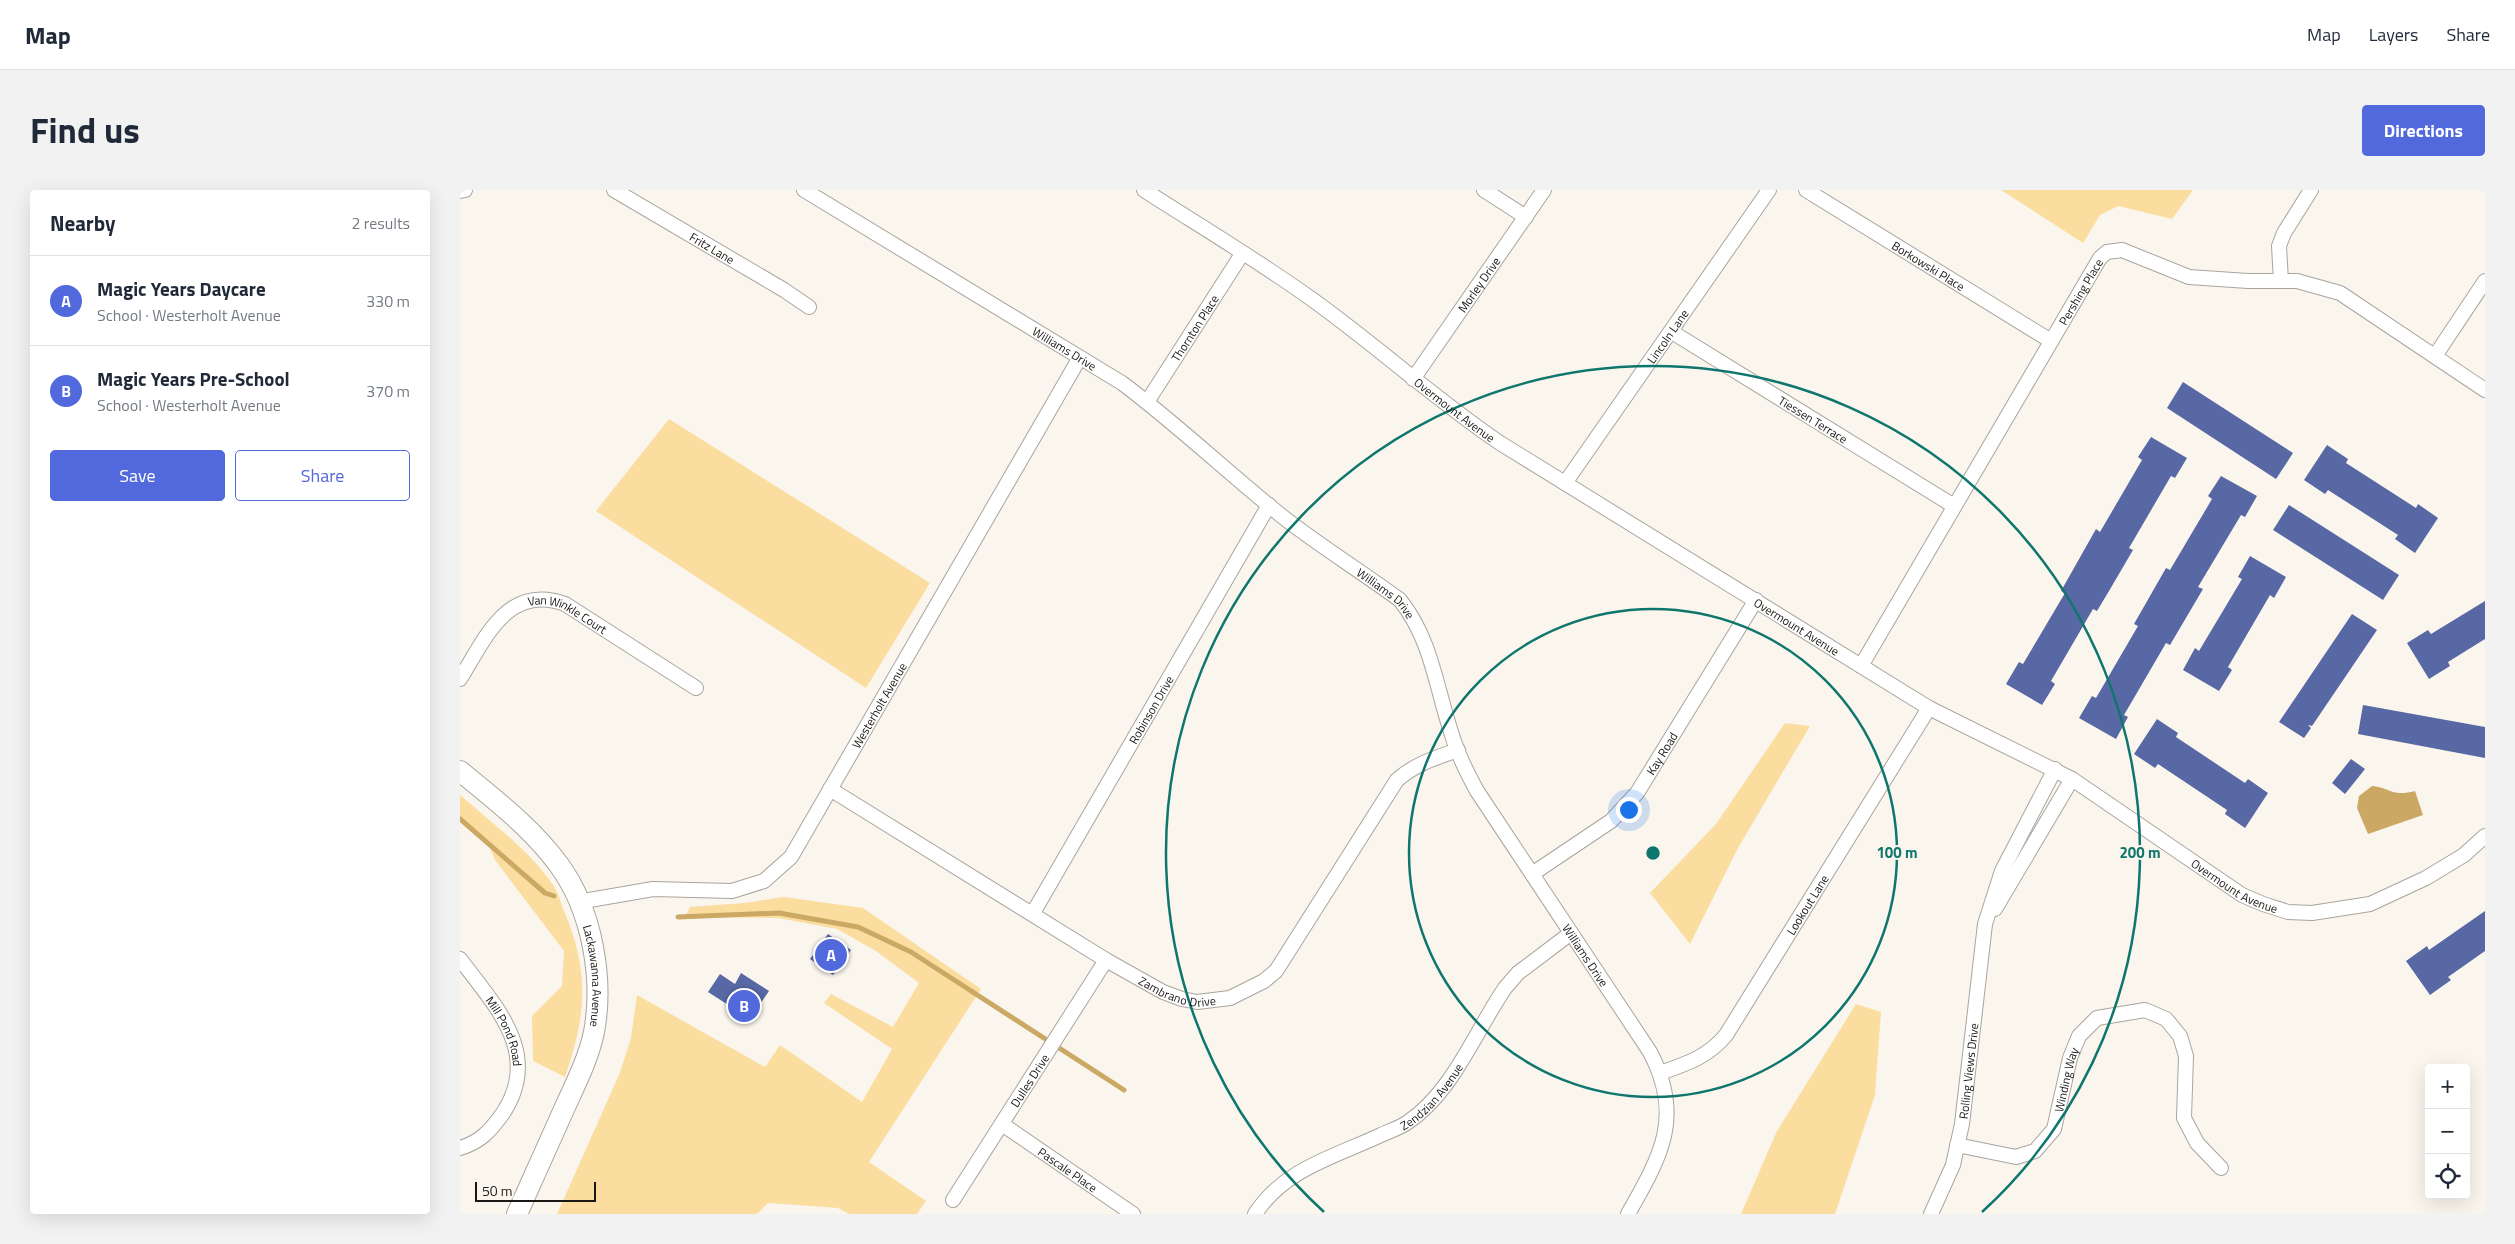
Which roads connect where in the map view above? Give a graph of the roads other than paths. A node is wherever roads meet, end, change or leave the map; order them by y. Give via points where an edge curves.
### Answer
1 (465, 190) edge
2 (614, 190) edge
3 (804, 190) edge
4 (1144, 190) edge
5 (1484, 190) edge
6 (1544, 190) edge
7 (1769, 190) edge
8 (1806, 190) edge
9 (2311, 190) edge
10 (460, 191) edge
11 (1526, 217) junction
12 (1242, 254) junction
13 (2281, 281) junction
14 (2485, 281) edge
15 (809, 307) dead end
16 (1672, 332) junction
17 (2051, 341) junction
18 (2435, 356) junction
19 (1079, 358) junction
20 (1413, 379) junction
21 (2485, 390) edge
22 (1148, 402) junction
23 (1565, 482) junction
24 (1269, 505) junction
25 (1954, 506) junction
26 (1756, 600) junction
27 (1861, 666) junction
28 (460, 679) edge
29 (696, 688) dead end
30 (1929, 708) junction
31 (1458, 750) junction
32 (2055, 769) junction
33 (460, 771) edge
34 (2072, 779) junction
35 (830, 789) junction
36 (2485, 836) edge
37 (1532, 874) junction
38 (578, 902) junction
39 (1033, 913) junction
40 (1985, 924) junction
41 (1571, 933) junction
42 (460, 960) edge
43 (1106, 960) junction
44 (1660, 1073) junction
45 (1002, 1124) junction
46 (1957, 1145) junction
47 (460, 1148) edge
48 (2221, 1168) dead end
49 (953, 1200) dead end
50 (517, 1214) edge
51 (1133, 1214) edge
52 (1255, 1214) edge
53 (1628, 1214) edge
54 (1931, 1214) edge

1 - 10 street
2 - 15 street, Fritz Lane
3 - 19 street, Williams Drive
4 - 12 street, Overmount Avenue
5 - 11 street
6 - 11 street, Morley Drive
7 - 16 street, Lincoln Lane
8 - 17 street, Borkowski Place
9 - 13 street via 2279,246
11 - 20 street, Morley Drive
12 - 20 street, Overmount Avenue via 1375,346
12 - 22 street, Thornton Place
13 - 17 street, Pershing Place via 2189,277 2142,256 2114,250 2100,258
13 - 18 street, Pershing Place via 2313,284 2340,293
14 - 18 street
16 - 23 street, Lincoln Lane
16 - 25 street, Tiessen Terrace
17 - 25 street, Pershing Place
18 - 21 street, Pershing Place
19 - 22 street, Williams Drive
19 - 35 street, Westerholt Avenue
20 - 23 street, Overmount Avenue via 1492,438
22 - 24 street, Williams Drive
23 - 26 street, Overmount Avenue
24 - 31 street, Williams Drive via 1400,600 1411,613 1425,639
24 - 39 street, Robinson Drive
25 - 27 street, Pershing Place
26 - 27 street, Overmount Avenue
26 - 37 street, Kay Road via 1637,793 1611,821
27 - 30 street, Overmount Avenue
28 - 29 street, Van Winkle Court via 503,614 524,602 539,599 565,604
30 - 32 street, Overmount Avenue
30 - 44 street, Lookout Lane via 1726,1035 1716,1048 1700,1058
31 - 37 street, Williams Drive via 1477,791
31 - 43 street, Zambrano Drive via 1410,769 1397,780 1286,956 1264,981 1230,998 1196,1002 1163,992
32 - 34 street, Overmount Avenue
32 - 40 street, Rolling Views Drive via 2002,871
33 - 38 street, Lackawanna Avenue via 541,842 560,866
34 - 36 street, Overmount Avenue via 2242,895 2288,912 2340,910 2370,904 2426,878 2464,855
34 - 40 street, Rolling Views Drive
35 - 38 street, Westerholt Avenue via 791,857 764,881 732,891 645,889
35 - 39 street, Zambrano Drive
37 - 41 street, Williams Drive
38 - 50 street, Lackawanna Avenue via 592,939 597,999 594,1033 572,1093
39 - 43 street, Zambrano Drive
40 - 46 street, Rolling Views Drive
41 - 44 street, Williams Drive via 1650,1052
41 - 52 street, Zendzian Avenue via 1518,973 1505,988 1437,1099 1407,1123 1290,1176 1274,1189
42 - 47 street, Mill Pond Road via 500,1011 512,1033 518,1057 517,1078 508,1105 489,1132 475,1144
43 - 45 street, Dulles Drive
44 - 53 street, Williams Drive via 1666,1102 1663,1145 1655,1167
45 - 49 street, Dulles Drive
45 - 51 street, Pascale Place
46 - 48 street, Winding Way via 2016,1157 2036,1151 2054,1129 2070,1058 2079,1036 2097,1018 2145,1010 2166,1018 2180,1036 2186,1056 2184,1118 2197,1143
46 - 54 street, Rolling Views Drive via 1953,1165

